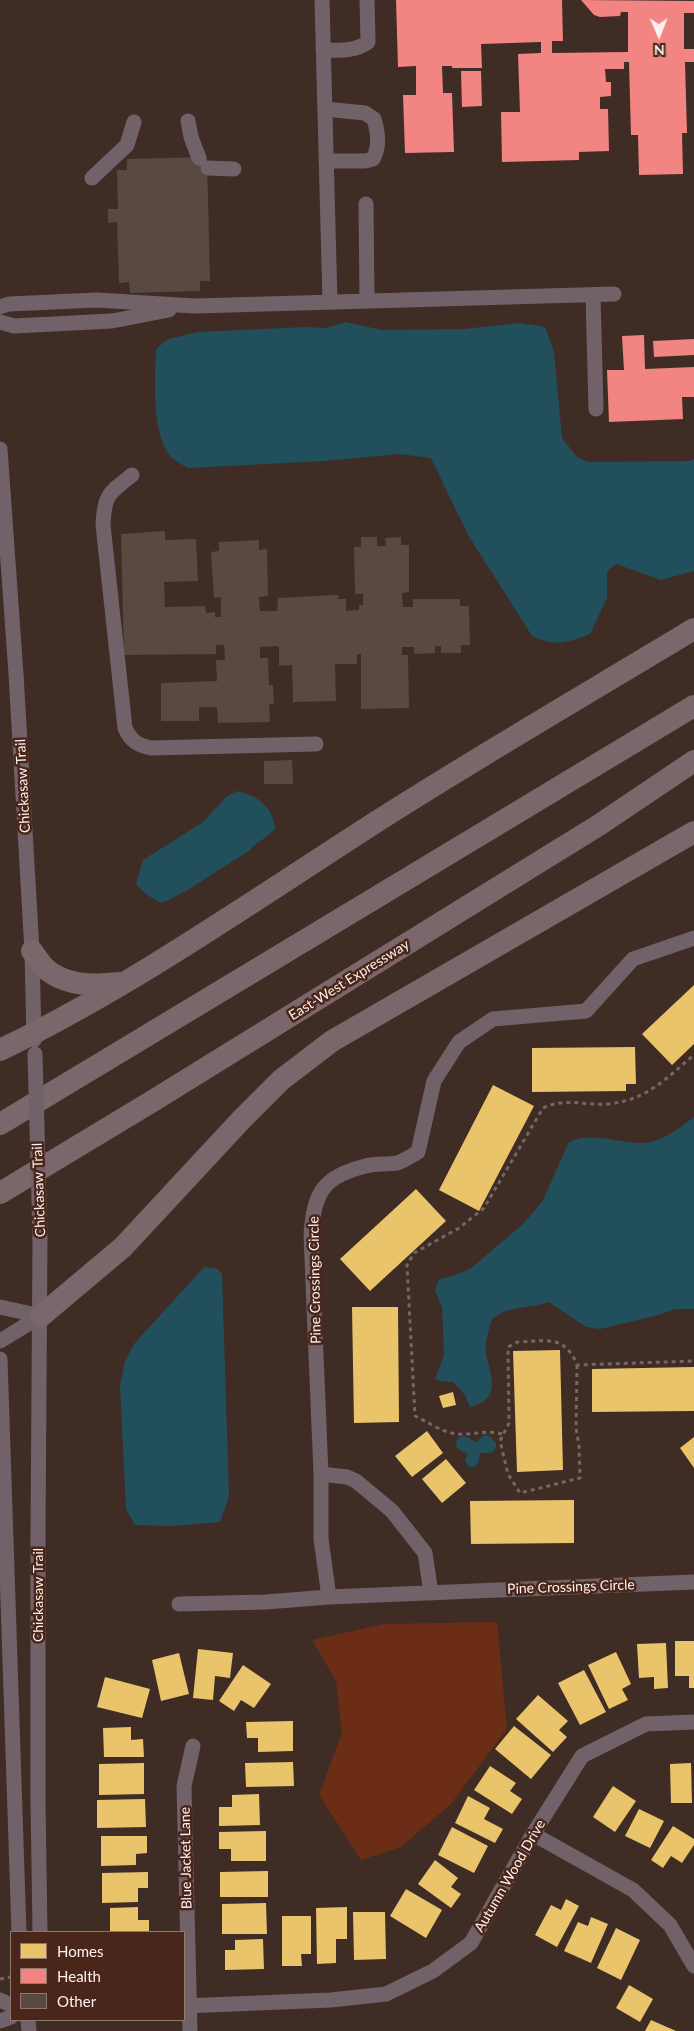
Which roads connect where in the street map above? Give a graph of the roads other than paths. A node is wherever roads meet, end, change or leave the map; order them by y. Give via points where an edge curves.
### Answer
1 (322, 0) edge
2 (367, 0) edge
3 (323, 50) junction
4 (324, 108) junction
5 (188, 121) dead end
6 (134, 122) dead end
7 (326, 161) junction
8 (234, 169) dead end
9 (92, 178) dead end
10 (366, 204) dead end
11 (614, 294) dead end
12 (593, 295) junction
13 (367, 301) junction
14 (330, 302) junction
15 (195, 306) junction
16 (0, 307) edge
17 (0, 322) edge
18 (596, 409) dead end
19 (0, 449) edge
20 (132, 475) dead end
21 (694, 629) edge
22 (694, 706) edge
23 (316, 744) dead end
24 (690, 764) edge
25 (694, 832) edge
26 (694, 938) edge
27 (32, 951) junction
28 (128, 982) junction
29 (34, 1044) junction
30 (0, 1050) edge
31 (0, 1124) edge
32 (0, 1194) edge
33 (0, 1307) edge
34 (41, 1316) junction
35 (0, 1342) edge
36 (0, 1359) edge
37 (1, 1432) edge
38 (320, 1474) junction
39 (694, 1582) edge
40 (431, 1592) junction
41 (329, 1597) junction
42 (179, 1604) dead end
43 (694, 1722) edge
44 (193, 1746) dead end
45 (534, 1834) junction
46 (19, 1931) edge
47 (40, 1931) edge
48 (694, 1966) edge
49 (186, 2006) edge
50 (190, 2031) edge

1 - 3 street
2 - 3 street via 368,42 350,49
3 - 4 street
4 - 7 street
4 - 7 street via 364,113 374,119 377,129 377,151 373,159
5 - 8 street via 191,137 203,163
6 - 9 street via 127,145
7 - 14 street
10 - 13 street
11 - 12 street
12 - 13 street
12 - 18 street
13 - 14 street
14 - 15 street
15 - 16 street via 96,300
15 - 17 street via 112,321 14,326
19 - 27 street, Chickasaw Trail
20 - 23 street via 112,491 104,503 103,525 125,728 130,739 151,748
21 - 28 highway via 379,820
22 - 31 highway
24 - 32 highway, East-West Expressway via 599,826
25 - 34 highway via 332,1041 281,1080 123,1247
26 - 38 street, Pine Crossings Circle via 633,959 586,1011 492,1018 459,1042 434,1081 418,1152 398,1162 366,1166 333,1178 321,1190 313,1210 311,1234
27 - 28 highway via 45,968 60,978 102,985
27 - 29 street, Chickasaw Trail
28 - 29 highway
29 - 30 highway
29 - 34 street, Chickasaw Trail, bridge
33 - 34 street
34 - 35 street
34 - 47 street, Chickasaw Trail via 38,1534
36 - 37 street
37 - 46 street
38 - 40 street via 356,1481 392,1511 424,1553
38 - 41 street, Pine Crossings Circle via 321,1540
39 - 40 street, Pine Crossings Circle
40 - 41 street, Pine Crossings Circle
41 - 42 street, Pine Crossings Circle
43 - 45 street, Autumn Wood Drive via 646,1724 582,1756
44 - 49 street, Blue Jacket Lane via 184,1786
45 - 48 street via 633,1890 670,1925
45 - 49 street, Autumn Wood Drive via 471,1943 433,1971 402,1987 386,1994 331,2000
49 - 50 street, Blue Jacket Lane

